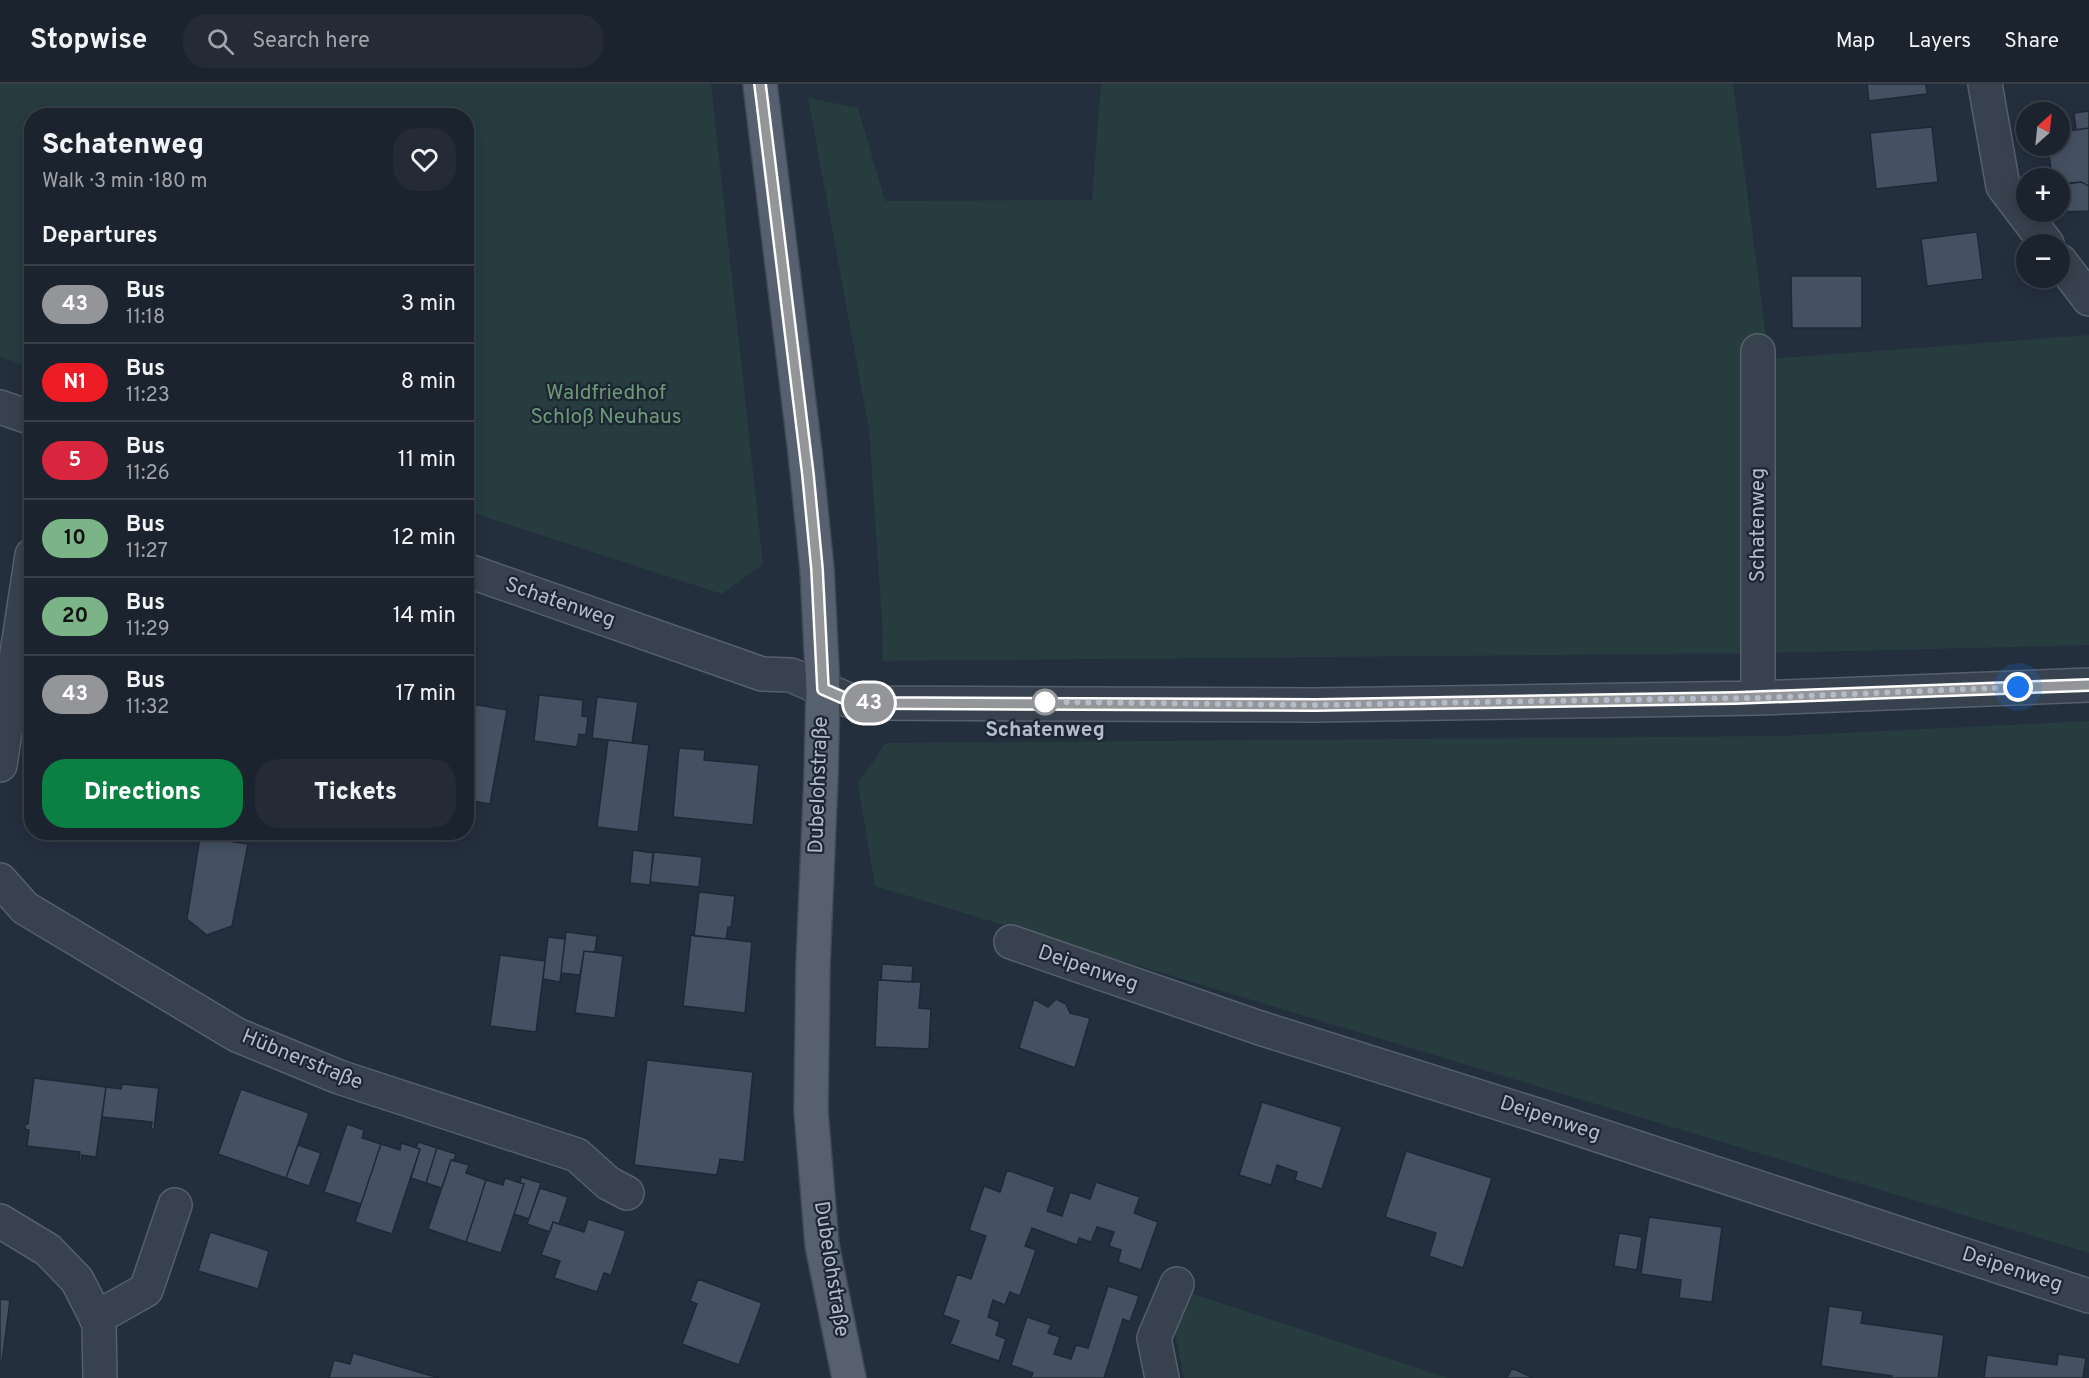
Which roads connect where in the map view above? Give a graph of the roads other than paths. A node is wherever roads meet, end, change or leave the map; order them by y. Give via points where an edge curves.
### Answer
1 (760, 84) edge
2 (1985, 84) edge
3 (2039, 234) edge
4 (2070, 274) edge
5 (2089, 299) edge
6 (1758, 351) dead end
7 (0, 407) edge
8 (24, 415) edge
9 (474, 573) edge
10 (24, 608) edge
11 (2089, 685) edge
12 (823, 689) junction
13 (1758, 698) junction
14 (0, 765) edge
15 (0, 880) edge
16 (1011, 942) dead end
17 (627, 1192) dead end
18 (174, 1205) dead end
19 (0, 1221) edge
20 (1177, 1284) dead end
21 (2089, 1296) edge
22 (96, 1318) junction
23 (100, 1378) edge
24 (849, 1378) edge
25 (1162, 1378) edge

1 - 12 main road, Dubelohstraße via 817,569
2 - 3 street via 2003,186
4 - 5 street
6 - 13 street, Schatenweg
7 - 8 street
9 - 12 street, Schatenweg via 762,674 791,675
10 - 14 street
11 - 13 street, Schatenweg
12 - 13 street, Schatenweg via 853,702 871,703 1315,705
12 - 24 main road, Dubelohstraße via 811,1111 822,1245
15 - 17 street, Hübnerstraße via 25,908 237,1035 339,1077 577,1155 608,1183
16 - 21 street, Deipenweg via 1260,1028
18 - 22 street via 146,1290
19 - 22 street via 48,1251 77,1280
20 - 25 street via 1154,1338
22 - 23 street

